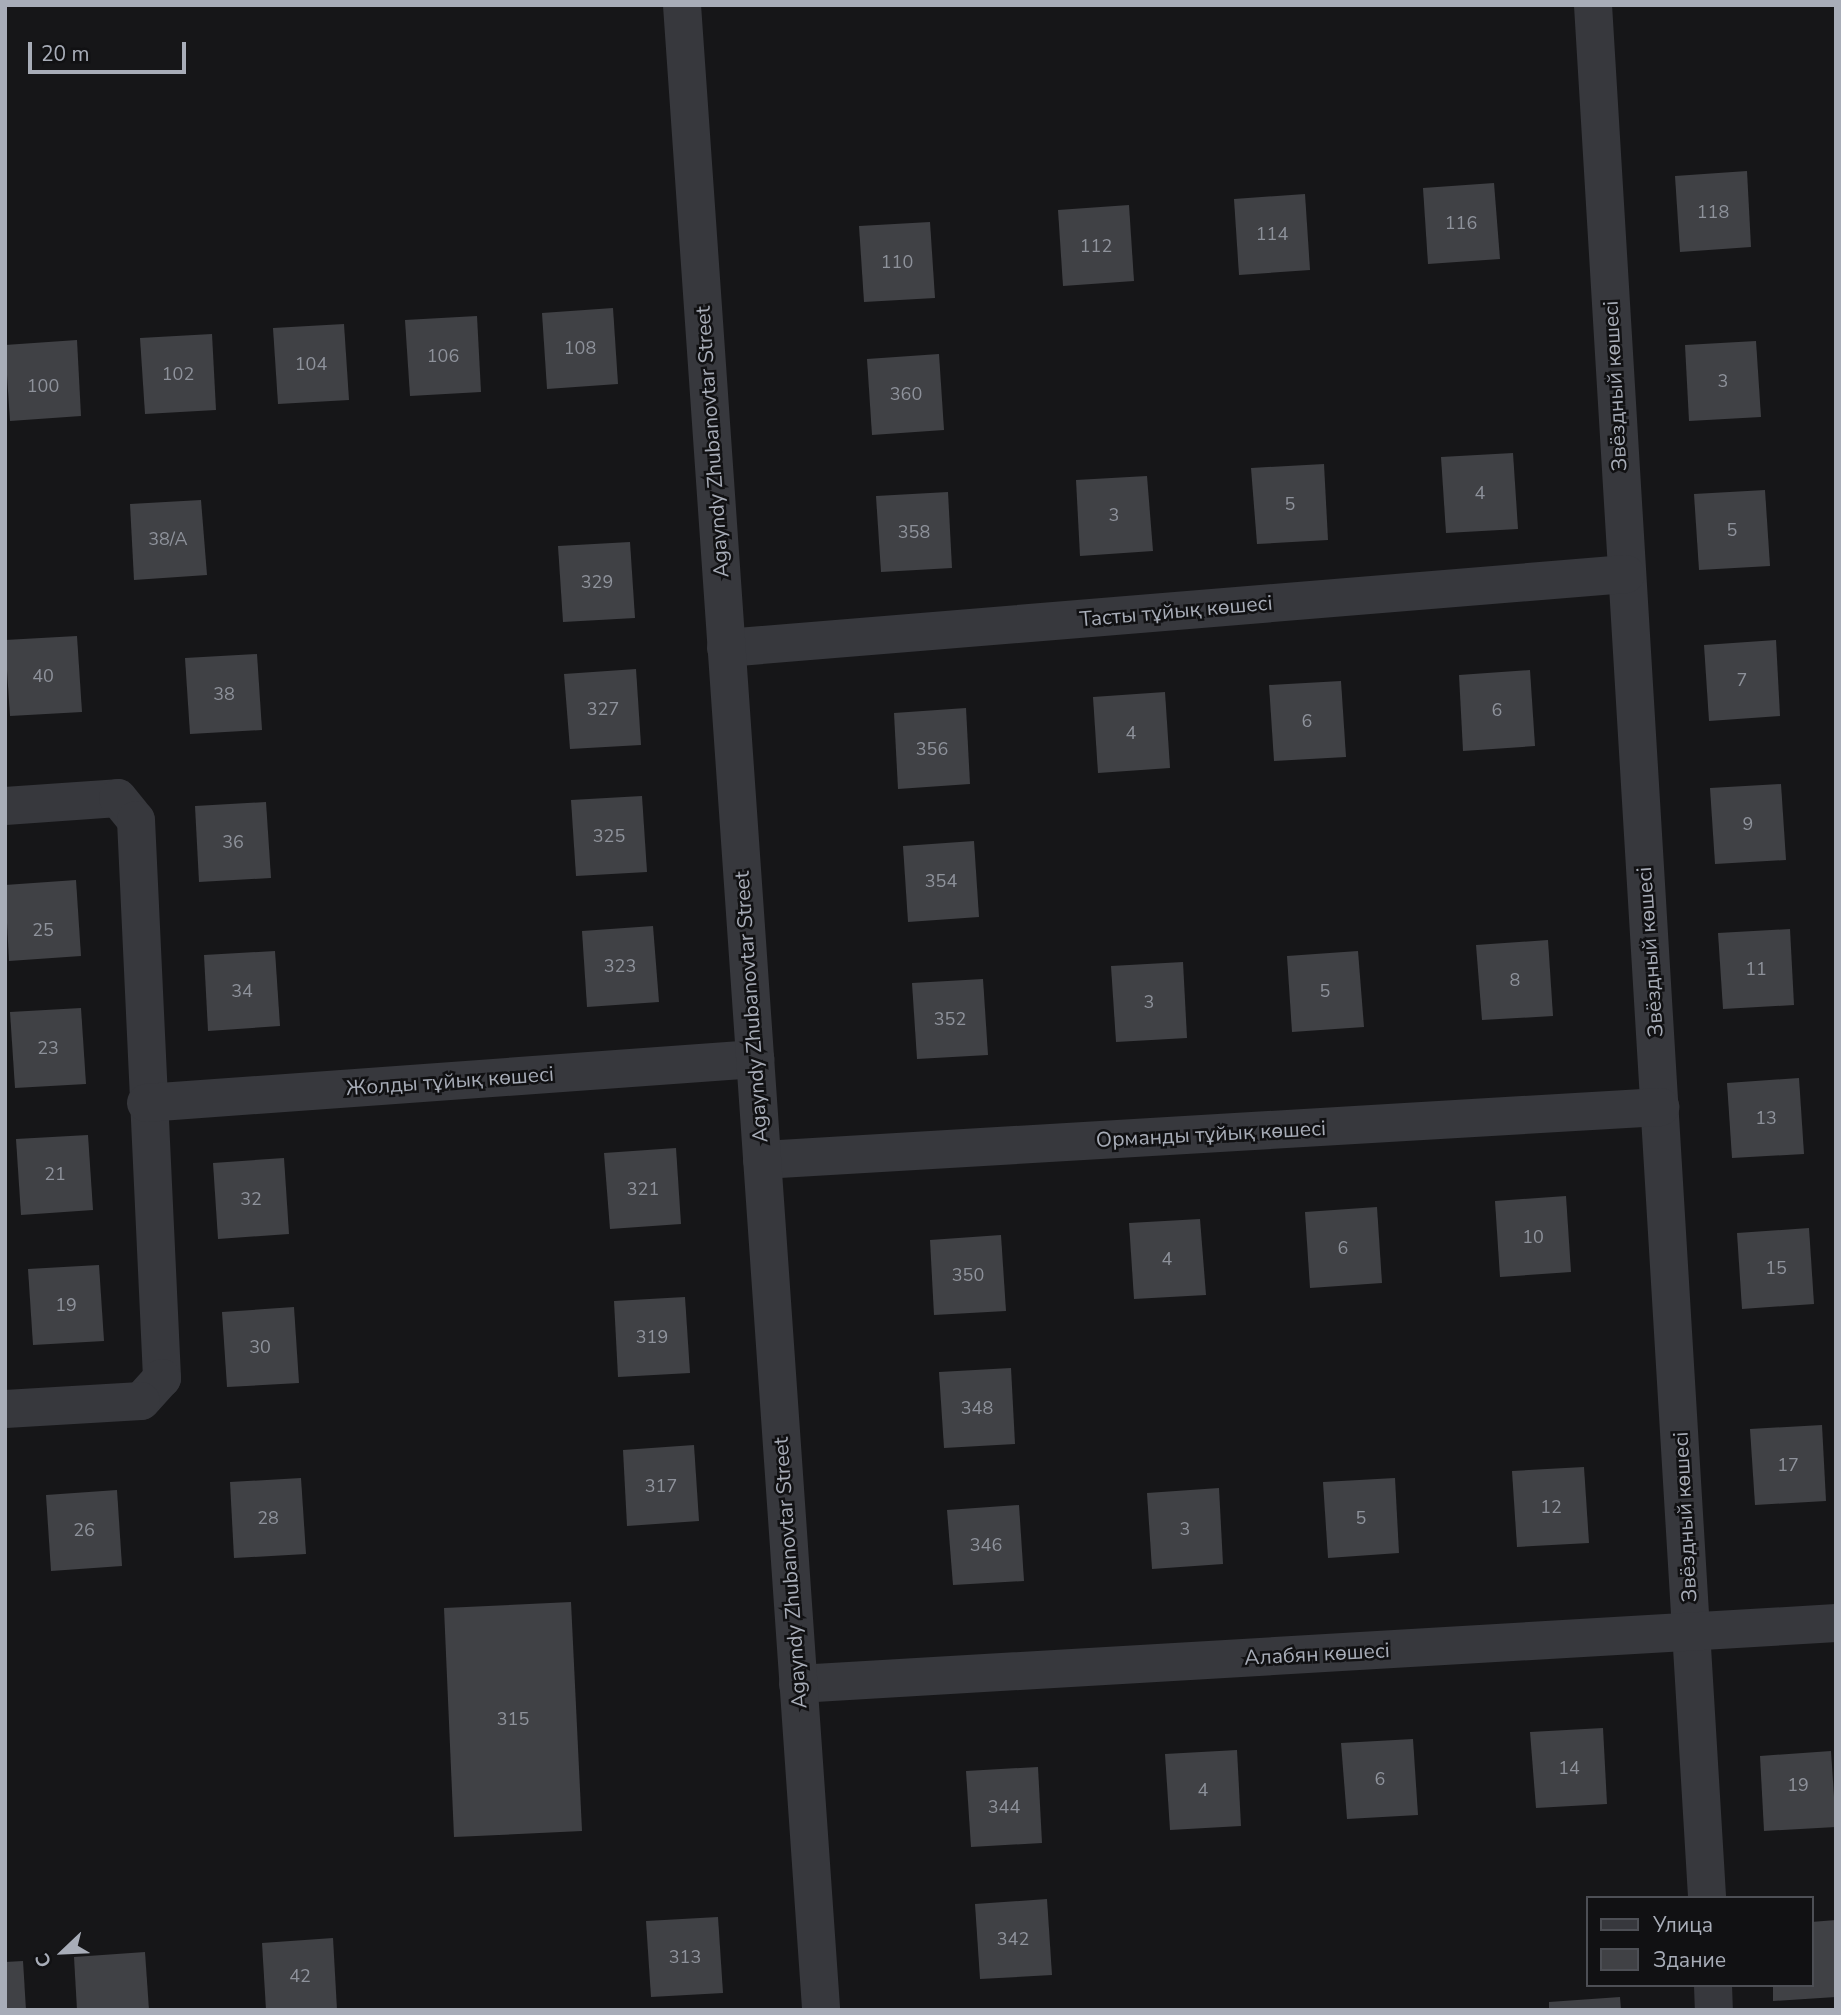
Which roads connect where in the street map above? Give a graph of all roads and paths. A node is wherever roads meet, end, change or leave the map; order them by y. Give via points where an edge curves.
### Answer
1 (682, 5) edge
2 (1593, 5) edge
3 (1626, 574) junction
4 (726, 648) junction
5 (5, 806) edge
6 (755, 1059) junction
7 (146, 1103) junction
8 (1660, 1107) junction
9 (762, 1160) junction
10 (5, 1409) edge
11 (1836, 1623) edge
12 (1691, 1632) junction
13 (798, 1684) junction
14 (1707, 1896) edge
15 (1713, 1987) edge
16 (821, 2010) edge
17 (1714, 2010) edge

1 - 4 street, Agayndy Zhubanovtar Street
2 - 3 street, Звёздный көшесі
3 - 4 street, Тасты тұйық көшесі
3 - 8 street, Звёздный көшесі
4 - 6 street, Agayndy Zhubanovtar Street
5 - 7 street via 118,799 136,820
6 - 7 street, Жолды тұйық көшесі
6 - 9 street, Agayndy Zhubanovtar Street
7 - 10 street via 162,1378 141,1401
8 - 9 street, Орманды тұйық көшесі
8 - 12 street, Звёздный көшесі
9 - 13 street, Agayndy Zhubanovtar Street
11 - 12 street, Алабян көшесі
12 - 13 street, Алабян көшесі
12 - 14 street, Звёздный көшесі
13 - 16 street, Agayndy Zhubanovtar Street
15 - 17 street

